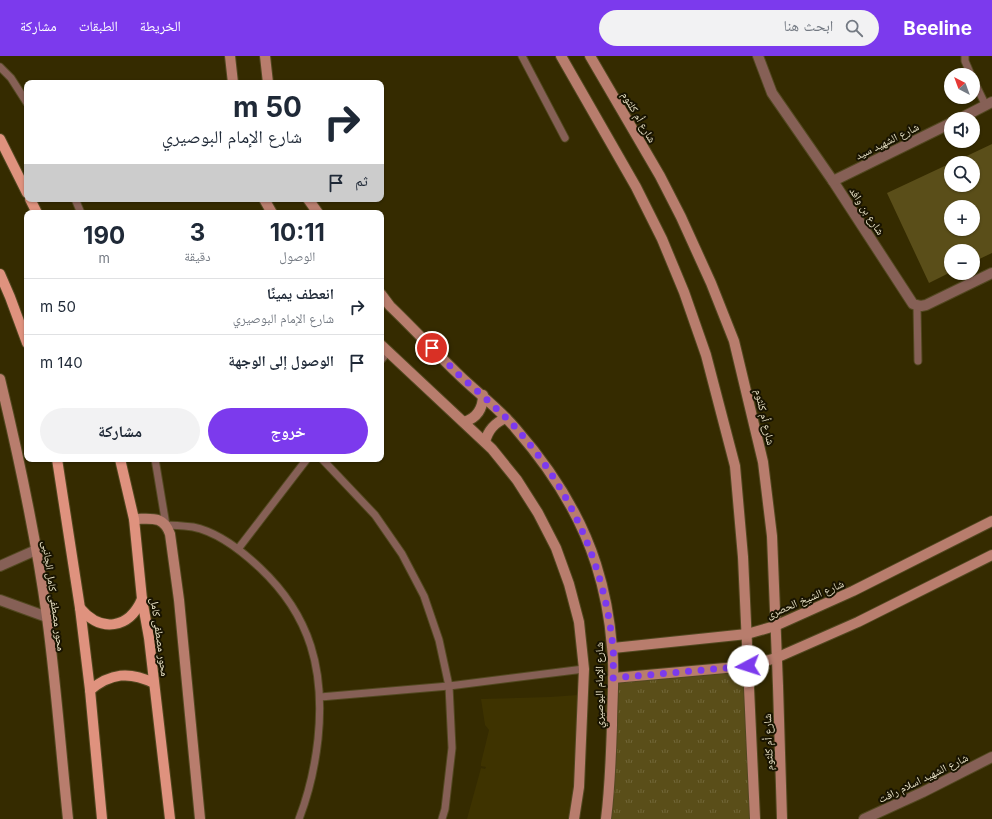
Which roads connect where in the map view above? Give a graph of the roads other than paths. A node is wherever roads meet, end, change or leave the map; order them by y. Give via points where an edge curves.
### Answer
1 (230, 56) edge
2 (265, 56) edge
3 (522, 56) edge
4 (561, 56) edge
5 (590, 56) edge
6 (758, 56) edge
7 (965, 56) edge
8 (0, 67) edge
9 (968, 68) edge
10 (233, 80) edge
11 (268, 80) edge
12 (980, 90) edge
13 (24, 98) edge
14 (989, 104) edge
15 (973, 112) edge
16 (944, 126) edge
17 (566, 138) dead end
18 (0, 139) edge
19 (833, 181) junction
20 (24, 187) edge
21 (0, 274) edge
22 (992, 274) edge
23 (384, 298) edge
24 (917, 306) junction
25 (24, 335) edge
26 (384, 348) edge
27 (918, 360) dead end
28 (0, 381) edge
29 (483, 395) junction
30 (506, 418) junction
31 (464, 422) junction
32 (485, 442) junction
33 (57, 462) edge
34 (121, 462) edge
35 (156, 462) edge
36 (305, 462) edge
37 (325, 462) edge
38 (134, 519) junction
39 (992, 521) edge
40 (166, 525) junction
41 (36, 550) junction
42 (238, 550) junction
43 (992, 555) edge
44 (0, 566) edge
45 (142, 599) junction
46 (0, 600) edge
47 (80, 608) junction
48 (47, 617) junction
49 (775, 626) junction
50 (746, 634) junction
51 (613, 648) junction
52 (776, 658) junction
53 (748, 666) junction
54 (584, 669) junction
55 (613, 678) junction
56 (154, 683) junction
57 (449, 686) junction
58 (90, 690) junction
59 (320, 697) junction
60 (992, 757) edge
61 (68, 819) edge
62 (102, 819) edge
63 (170, 819) edge
64 (200, 819) edge
65 (299, 819) edge
66 (442, 819) edge
67 (574, 819) edge
68 (606, 819) edge
69 (755, 819) edge
70 (782, 819) edge
71 (864, 819) edge

1 - 10 street
2 - 11 street
3 - 17 lane
4 - 50 street, شارع أم كلثوم via 636,187 662,239 706,355 735,466 743,557
5 - 49 street, شارع أم كلثوم via 660,176 711,283 734,341 763,462 772,536
6 - 19 street, شارع بن وافد via 772,93
7 - 9 lane
8 - 13 lane via 12,78
12 - 14 lane
14 - 15 street
16 - 19 street, شارع الشهيد سيد
18 - 20 main road
19 - 24 street, شارع بن وافد via 910,301
21 - 25 main road
22 - 24 street via 926,305
23 - 29 street, شارع الإمام البوصيري via 457,374
24 - 27 lane
26 - 31 street, شارع الإمام البوصيري
28 - 41 street, محور مصطفى كامل الجانبى via 9,412
29 - 30 street, شارع الإمام البوصيري
29 - 31 street via 482,407 475,417
30 - 32 street via 494,425
30 - 51 street, شارع الإمام البوصيري via 540,458 581,527 596,564
31 - 32 street, شارع الإمام البوصيري
32 - 54 street, شارع الإمام البوصيري via 517,480 556,548 579,622
33 - 47 main road
34 - 38 main road, محور مصطفى كامل
35 - 40 lane
36 - 42 lane
37 - 57 lane via 375,515 402,554 424,596 440,640
38 - 40 street via 157,519
38 - 45 main road, محور مصطفى كامل
39 - 49 street, شارع الشيخ الحصرى via 853,591
40 - 42 lane via 194,527 206,531
40 - 64 street via 170,534 179,600
41 - 44 street
41 - 48 street, محور مصطفى كامل الجانبى
42 - 59 lane via 271,578 297,614 313,654
43 - 52 street via 858,622
45 - 47 main road via 138,610 130,618 108,625 97,623 87,617
45 - 56 main road, محور مصطفى كامل
46 - 48 street
47 - 58 main road
48 - 61 street, محور مصطفى كامل الجانبى
49 - 50 street, شارع الشيخ الحصرى
49 - 52 street, شارع أم كلثوم
50 - 51 street, شارع الشيخ الحصرى
50 - 53 street, شارع أم كلثوم
51 - 55 street, شارع الإمام البوصيري
52 - 53 street
52 - 70 street, شارع أم كلثوم
53 - 55 street
53 - 69 street, شارع أم كلثوم
54 - 57 lane
54 - 67 street, شارع الإمام البوصيري via 579,787
55 - 68 street, شارع الإمام البوصيري via 610,788
56 - 58 main road via 138,677 121,675 109,678
56 - 63 main road, محور مصطفى كامل
57 - 59 lane
57 - 66 lane via 452,748
58 - 62 main road
59 - 65 lane via 316,754 311,782
60 - 71 street, شارع الشهيد اسلام رافت

